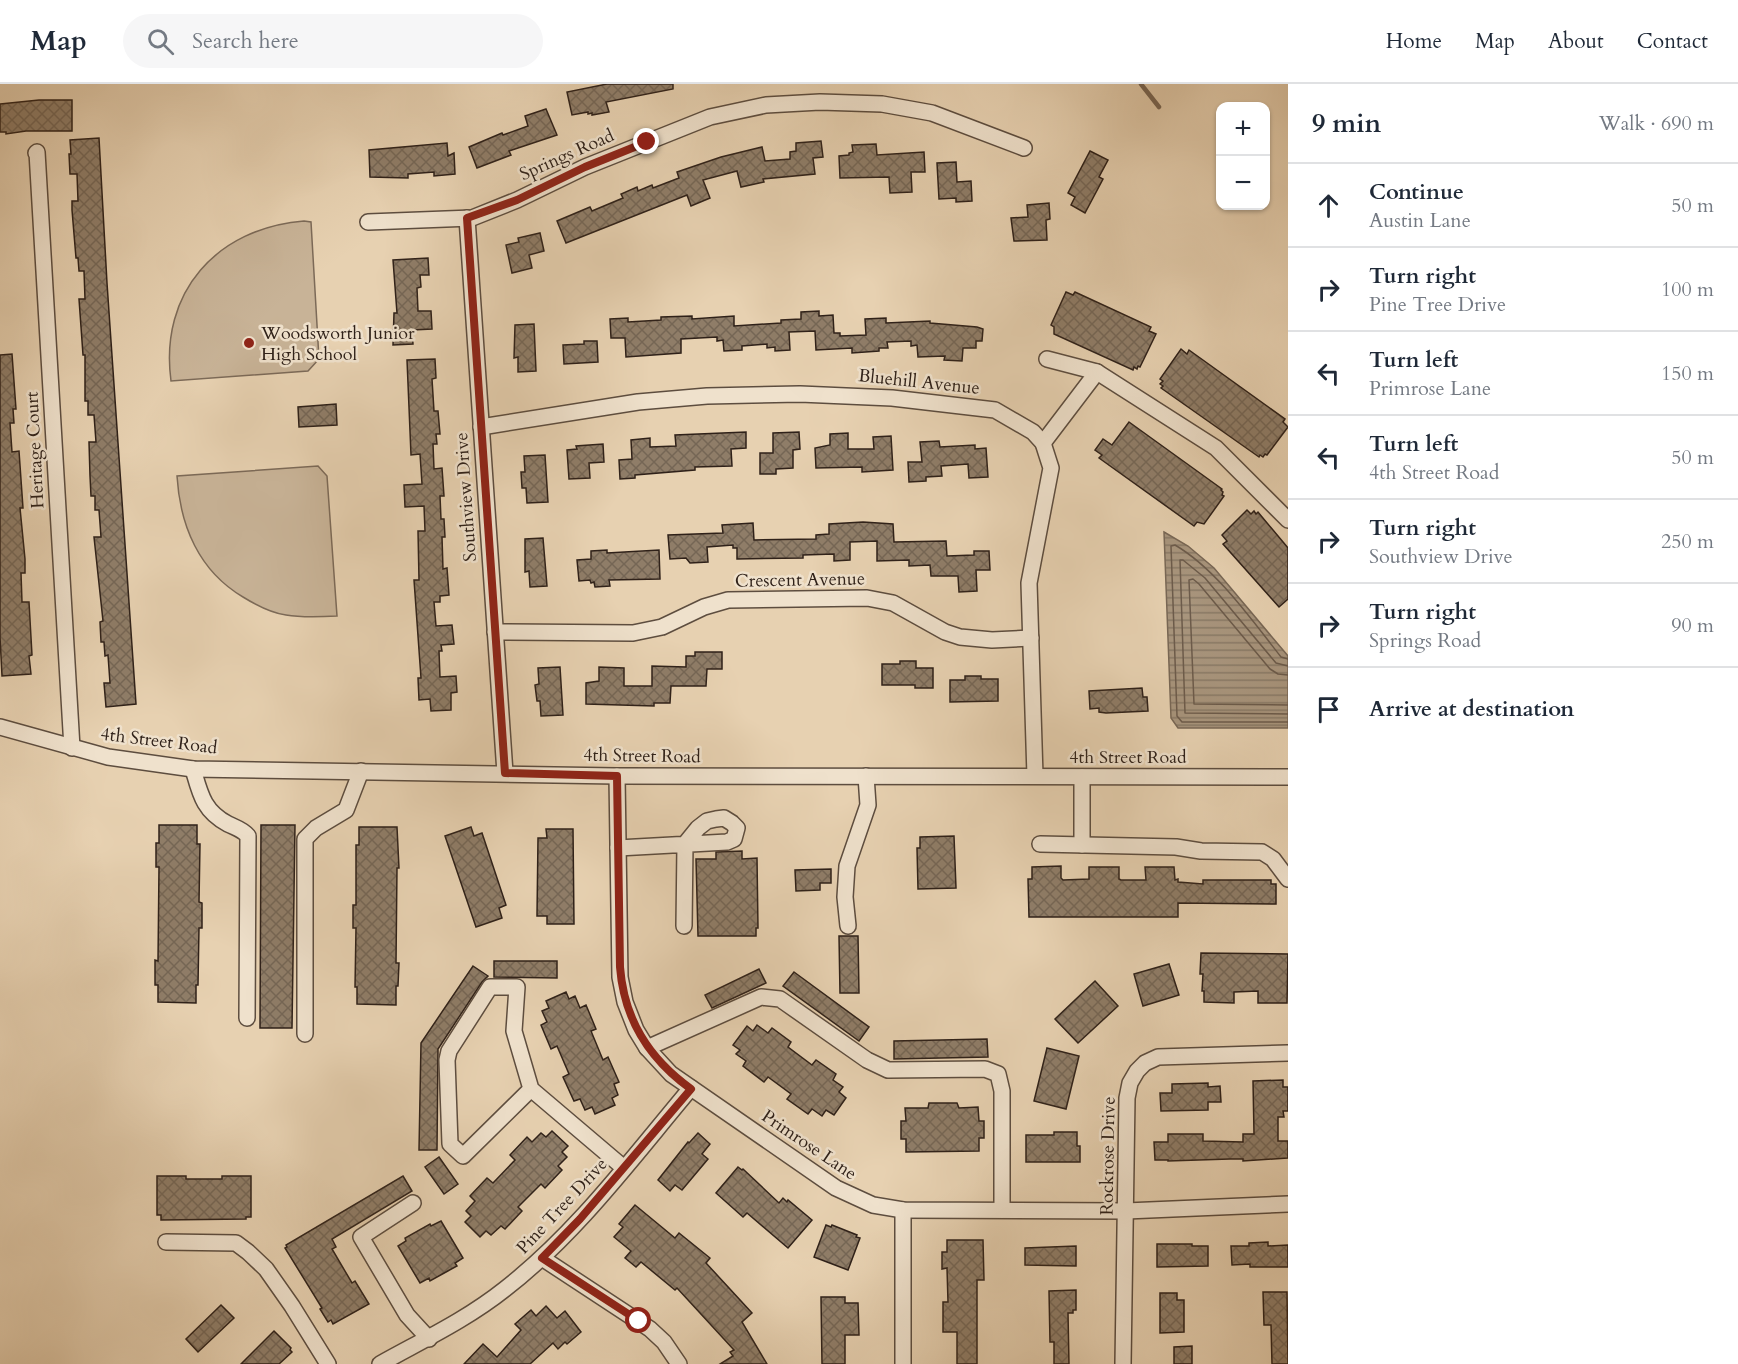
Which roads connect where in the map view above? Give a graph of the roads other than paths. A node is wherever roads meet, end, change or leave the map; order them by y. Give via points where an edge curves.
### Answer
1 (1024, 148) dead end
2 (36, 153) dead end
3 (467, 218) junction
4 (368, 222) dead end
5 (1047, 359) dead end
6 (1097, 372) junction
7 (481, 427) junction
8 (1043, 443) junction
9 (1288, 520) edge
10 (495, 632) junction
11 (1031, 638) junction
12 (0, 727) edge
13 (72, 748) junction
14 (193, 769) junction
15 (361, 771) junction
16 (505, 773) junction
17 (617, 776) junction
18 (866, 776) junction
19 (1035, 777) junction
20 (1082, 777) junction
21 (1288, 777) edge
22 (1040, 844) dead end
23 (1082, 845) junction
24 (618, 848) junction
25 (1288, 879) edge
26 (684, 926) dead end
27 (848, 926) dead end
28 (247, 1018) dead end
29 (305, 1034) dead end
30 (647, 1048) junction
31 (1288, 1053) edge
32 (531, 1089) junction
33 (691, 1089) junction
34 (624, 1168) junction
35 (413, 1203) dead end
36 (1288, 1204) edge
37 (903, 1210) junction
38 (1002, 1210) junction
39 (1126, 1211) junction
40 (166, 1242) dead end
41 (542, 1258) junction
42 (429, 1339) junction
43 (328, 1364) edge
44 (380, 1364) edge
45 (679, 1364) edge
46 (903, 1364) edge
47 (1124, 1364) edge

1 - 3 street, Springs Road via 932,113 882,104 766,105 710,117
2 - 13 street, Heritage Court
3 - 4 street, Springs Road
3 - 7 street, Southview Drive
5 - 6 street
6 - 8 street
6 - 9 street via 1216,448
7 - 8 street, Bluehill Avenue via 638,402 753,394 823,394 995,410 1033,432
7 - 10 street, Southview Drive
8 - 11 street via 1051,468 1029,583
10 - 11 street, Crescent Avenue via 633,633 662,627 729,600 867,598 893,603 960,637
10 - 16 street, Southview Drive
11 - 19 street
12 - 13 street, 4th Street Road
13 - 14 street, 4th Street Road
14 - 15 street, 4th Street Road
14 - 28 street via 208,810 248,836
15 - 16 street, 4th Street Road
15 - 29 street via 346,810 305,839
16 - 17 street, 4th Street Road
17 - 18 street, 4th Street Road
17 - 24 street, Primrose Lane
18 - 19 street, 4th Street Road
18 - 27 street via 868,805 847,866 844,897
19 - 20 street, 4th Street Road
20 - 21 street, 4th Street Road
20 - 23 street
22 - 23 street
23 - 25 street via 1262,852 1273,859
24 - 26 street via 686,844
24 - 30 street, Primrose Lane via 622,987 628,1012
30 - 33 street, Primrose Lane
30 - 38 street via 761,997 780,999 867,1060 888,1070 963,1068 998,1074 1002,1091
31 - 39 street, Rockrose Drive via 1166,1056 1142,1066 1131,1080 1127,1094
32 - 32 street via 514,1031 518,987 490,987 449,1051 450,1144 463,1156
32 - 34 street
33 - 34 street, Pine Tree Drive
33 - 37 street, Primrose Lane via 844,1193 873,1205
34 - 41 street, Pine Tree Drive
35 - 42 street via 361,1237 407,1315
36 - 39 street, Primrose Lane
37 - 38 street, Primrose Lane
37 - 46 street
38 - 39 street, Primrose Lane
39 - 47 street, Rockrose Drive
40 - 43 street via 236,1243 248,1252 266,1269
41 - 42 street, Pine Tree Drive via 488,1302
41 - 45 street via 650,1329
42 - 44 street, Pine Tree Drive

